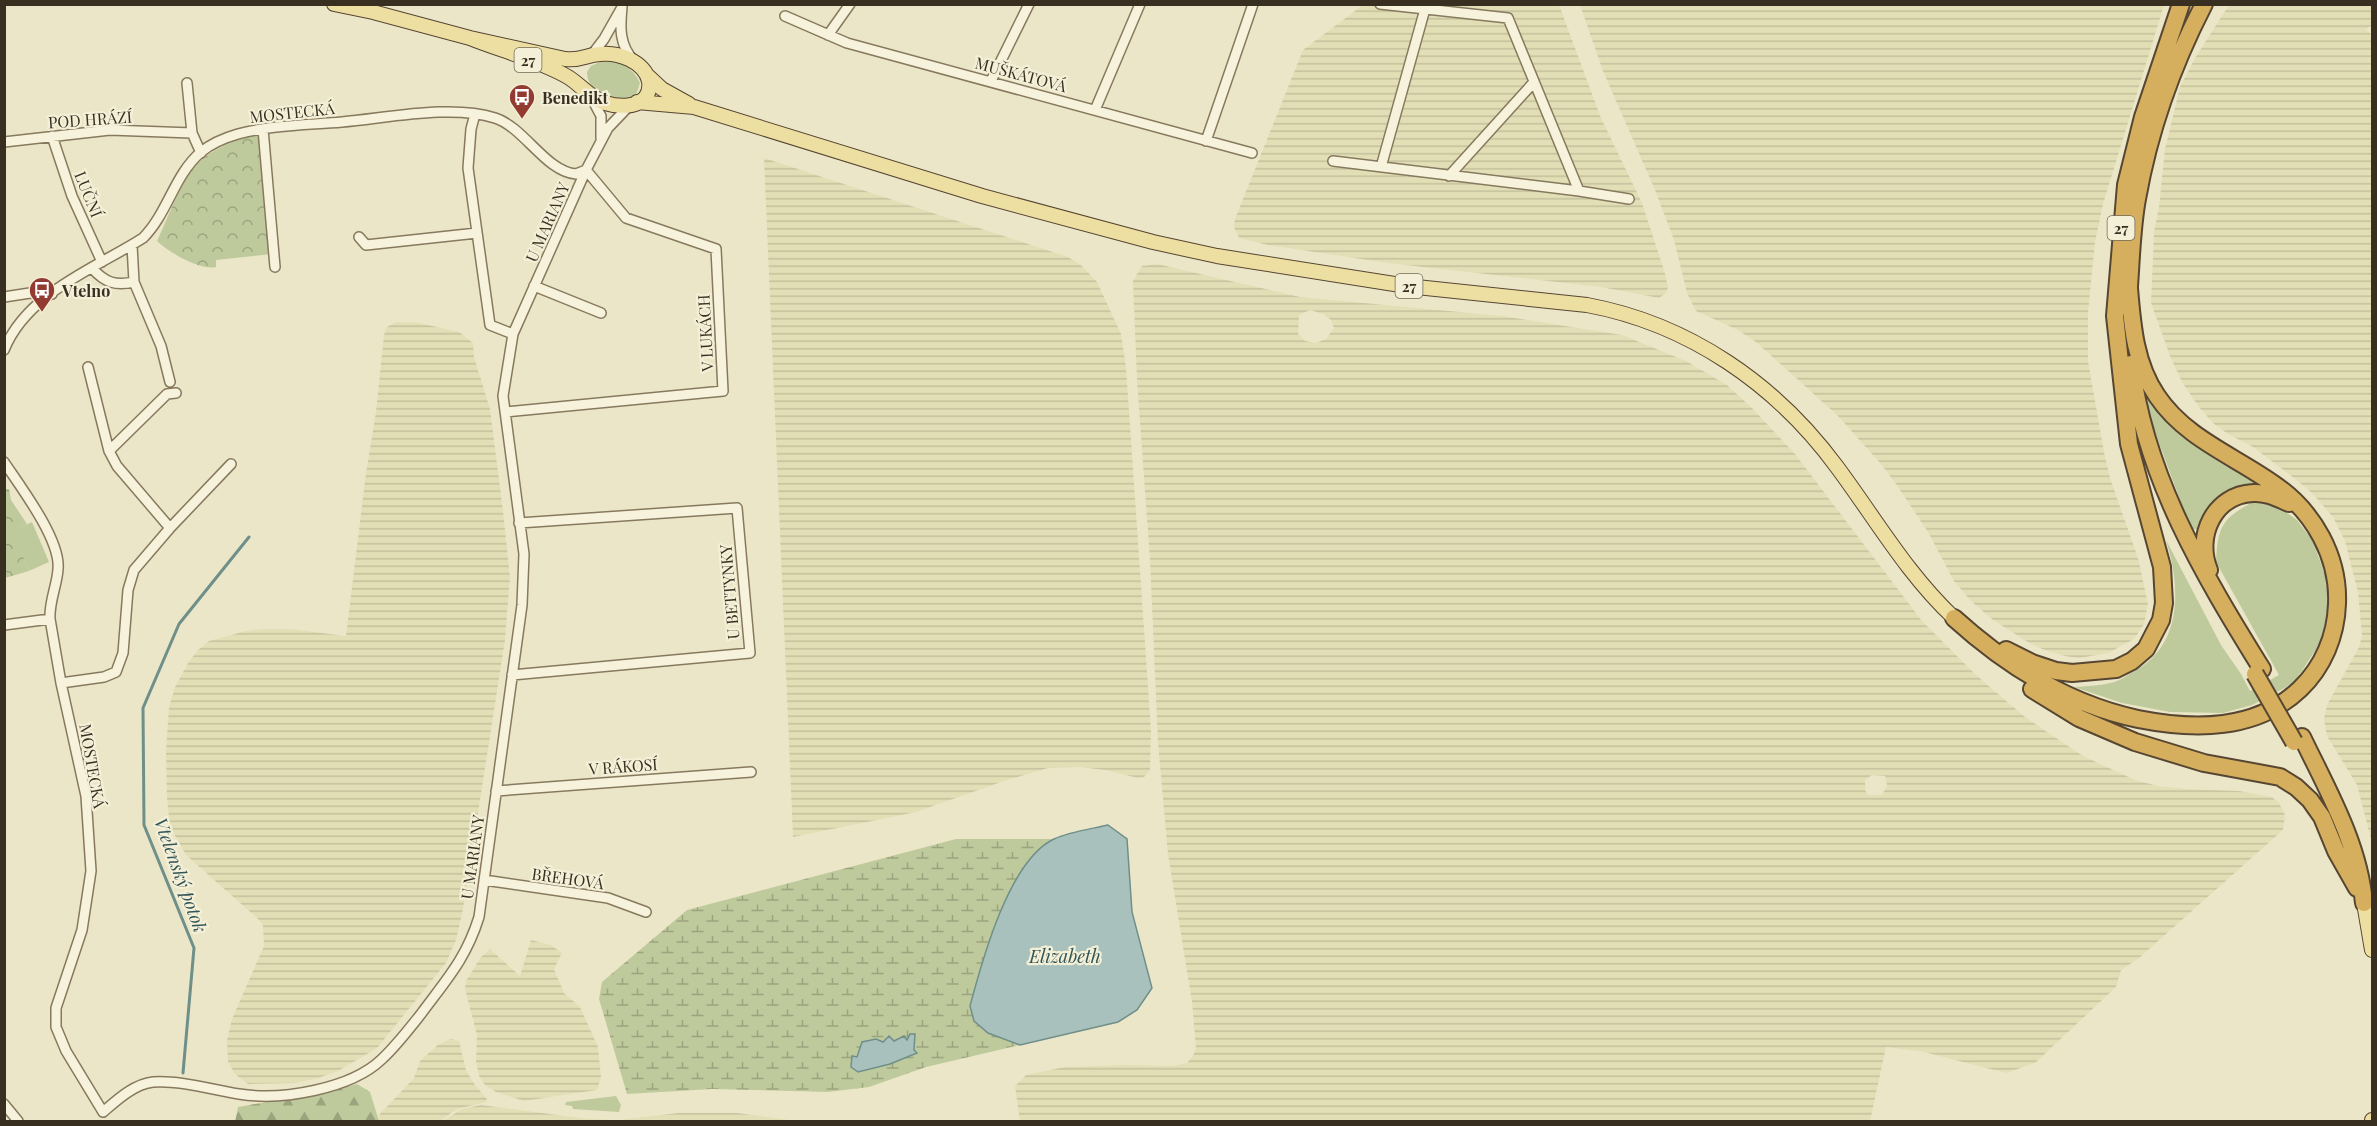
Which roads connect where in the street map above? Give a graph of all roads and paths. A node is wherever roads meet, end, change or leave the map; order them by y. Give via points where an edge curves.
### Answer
1 (334, 4) edge
2 (850, 4) edge
3 (1029, 4) edge
4 (1140, 4) edge
5 (1253, 4) edge
6 (1380, 4) edge
7 (2181, 4) edge
8 (2199, 5) edge
9 (622, 6) edge
10 (1425, 9) junction
11 (785, 15) dead end
12 (828, 35) junction
13 (470, 38) junction
14 (588, 57) junction
15 (642, 70) junction
16 (2157, 73) junction
17 (991, 81) junction
18 (1534, 82) junction
19 (187, 83) dead end
20 (587, 92) junction
21 (634, 103) junction
22 (694, 107) junction
23 (1095, 110) junction
24 (475, 114) junction
25 (263, 129) junction
26 (192, 133) junction
27 (52, 136) junction
28 (601, 140) junction
29 (1206, 141) junction
30 (4, 142) edge
31 (201, 153) junction
32 (1252, 153) dead end
33 (1334, 161) dead end
34 (1381, 166) junction
35 (586, 170) junction
36 (1449, 176) junction
37 (1579, 191) junction
38 (1629, 199) dead end
39 (477, 233) junction
40 (359, 237) dead end
41 (132, 245) junction
42 (102, 262) junction
43 (275, 267) dead end
44 (92, 268) junction
45 (134, 282) junction
46 (534, 286) junction
47 (2129, 288) junction
48 (52, 294) junction
49 (4, 297) edge
50 (602, 313) dead end
51 (8, 331) edge
52 (513, 334) junction
53 (4, 350) edge
54 (88, 367) dead end
55 (170, 382) dead end
56 (2123, 386) junction
57 (176, 393) dead end
58 (505, 412) junction
59 (109, 451) junction
60 (4, 462) edge
61 (231, 464) dead end
62 (2300, 509) junction
63 (519, 523) junction
64 (170, 528) junction
65 (1953, 618) junction
66 (50, 619) junction
67 (7, 625) edge
68 (4, 635) edge
69 (2258, 671) junction
70 (512, 675) junction
71 (61, 683) junction
72 (751, 772) dead end
73 (496, 791) junction
74 (484, 880) junction
75 (2360, 895) junction
76 (646, 912) dead end
77 (2373, 950) edge
78 (4, 1104) edge
79 (102, 1117) edge
80 (17, 1121) edge

1 - 13 main road, 27
2 - 12 street
3 - 17 street
4 - 23 street
5 - 29 street
6 - 10 street
7 - 16 highway
8 - 16 highway, 27
8 - 47 highway, 27 via 2154,124 2136,201
9 - 14 street via 604,39
9 - 15 street via 624,47
10 - 18 street via 1508,18
10 - 34 street
11 - 12 street, MUŠKÁTOVÁ
12 - 17 street, MUŠKÁTOVÁ
13 - 14 main road, 27 via 565,59 578,61
13 - 20 main road, 27 via 554,70
14 - 15 main road, 27 via 613,54 627,58
14 - 20 main road via 577,73
15 - 21 main road via 650,83 648,92
15 - 22 main road, 27 via 662,89
16 - 56 highway, 27 via 2126,184 2115,316
17 - 23 street, MUŠKÁTOVÁ
18 - 36 street
18 - 37 street
19 - 26 street
20 - 21 main road, 27 via 612,105
20 - 28 street via 601,116
21 - 22 main road, 27
21 - 28 street via 613,122
22 - 65 main road, 27 via 982,196 1153,242 1407,286 1587,305 1646,321 1727,360 1785,407 1836,465 1916,578
23 - 29 street, MUŠKÁTOVÁ
24 - 25 street, MOSTECKÁ via 461,111
24 - 35 street, MOSTECKÁ via 499,119 561,170 576,174
24 - 39 street via 468,168
25 - 31 street, MOSTECKÁ via 221,140
25 - 43 street
26 - 27 street, POD HRÁZÍ via 110,130
26 - 31 street
27 - 30 street, POD HRÁZÍ
27 - 42 street, LUČNÍ via 72,196
28 - 35 street
29 - 32 street, MUŠKÁTOVÁ
31 - 41 street, MOSTECKÁ via 182,176 158,221
33 - 34 street
34 - 36 street
35 - 46 street, U MARIANY
35 - 58 street, V LUKÁCH via 626,218 716,249 723,391
36 - 37 street
37 - 38 street
39 - 40 street via 366,245
39 - 52 street via 490,325
41 - 42 street, MOSTECKÁ
41 - 45 street
42 - 44 street, MOSTECKÁ
44 - 45 street via 101,278 115,284
44 - 48 street, MOSTECKÁ
45 - 55 street via 161,346
46 - 50 street, U MARIANY
46 - 52 street, U MARIANY
47 - 62 highway via 2139,356 2158,398 2195,435 2274,484
47 - 69 highway via 2127,330 2133,380 2166,496 2202,571
48 - 49 street
48 - 51 street, MOSTECKÁ
51 - 53 street, MOSTECKÁ
52 - 58 street, U MARIANY via 503,396
54 - 59 street
56 - 65 highway via 2129,444 2164,585 2161,620 2146,649 2116,669 2056,671 2023,659
56 - 69 highway via 2149,472 2195,575
57 - 59 street via 167,394
58 - 63 street, U MARIANY
59 - 64 street via 117,466
60 - 66 street, MOSTECKÁ via 54,543 58,568
61 - 64 street
62 - 65 highway via 2330,553 2337,593 2334,630 2323,659 2304,684 2277,706 2247,719 2210,726 2180,725 2093,706 2010,665
62 - 69 highway via 2266,494 2243,494 2218,509 2205,535 2207,565 2250,640
63 - 70 street, U MARIANY via 524,554 522,605
63 - 70 street, U BETTYNKY via 737,508 750,653
64 - 71 street via 134,570 128,590 123,653 116,672
65 - 75 highway via 1988,657 2079,718 2135,742 2204,763 2280,777 2296,787 2322,817
66 - 67 street
66 - 71 street, MOSTECKÁ
67 - 68 street
69 - 75 highway, bridge via 2298,739
70 - 73 street, U MARIANY
71 - 79 street, MOSTECKÁ via 86,796 91,871 82,930 56,1008 56,1027
72 - 73 street, V RÁKOSÍ
73 - 74 street, U MARIANY
74 - 76 street, BŘEHOVÁ via 608,898
74 - 79 street, U MARIANY via 479,917 464,957 381,1060 351,1079 307,1092 275,1095 242,1095 152,1082 125,1094
75 - 77 main road
78 - 80 street

